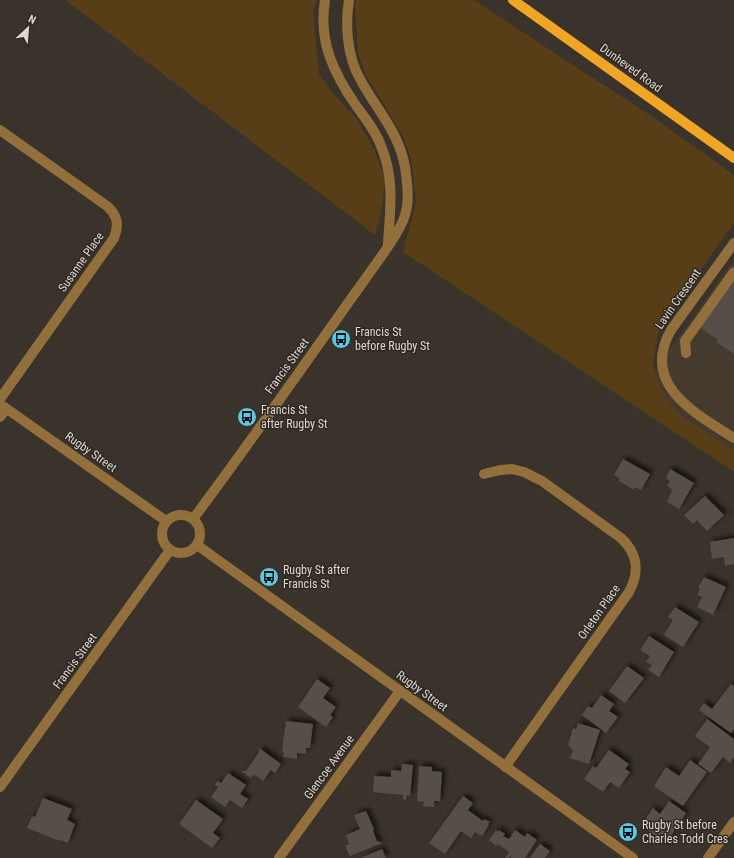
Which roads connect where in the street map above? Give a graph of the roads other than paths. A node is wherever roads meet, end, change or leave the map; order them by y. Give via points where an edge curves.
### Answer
1 (325, 0) edge
2 (349, 0) edge
3 (513, 0) edge
4 (0, 130) edge
5 (734, 158) edge
6 (734, 244) edge
7 (388, 246) junction
8 (734, 272) edge
9 (686, 353) dead end
10 (0, 399) edge
11 (2, 410) edge
12 (734, 438) edge
13 (484, 474) dead end
14 (193, 519) junction
15 (166, 522) junction
16 (197, 545) junction
17 (170, 550) junction
18 (400, 691) junction
19 (505, 767) junction
20 (0, 788) edge
21 (734, 822) edge
22 (279, 858) edge
23 (634, 858) edge
24 (708, 858) edge

1 - 7 street via 324,34 334,70 372,128 387,162 391,181
2 - 7 street, Francis Street via 348,30 354,65 359,78 396,137 405,166 408,190 406,214
3 - 5 main road, Dunheved Road
4 - 10 street, Susanne Place via 107,206 117,210 114,238
6 - 12 street, Lavin Crescent via 671,330 665,341 661,362 666,380 676,396 695,413
7 - 14 street, Francis Street
8 - 9 street via 685,341
11 - 15 street, Rugby Street
13 - 19 street, Orleton Place via 512,469 542,481 621,538 629,546 636,566 629,592
14 - 15 street via 176,515
14 - 16 street via 199,528
15 - 17 street via 162,533 163,540
16 - 17 street via 182,553
16 - 18 street, Rugby Street
17 - 20 street, Francis Street
18 - 19 street, Rugby Street
18 - 22 street, Glencoe Avenue
19 - 23 street, Rugby Street
21 - 24 street

